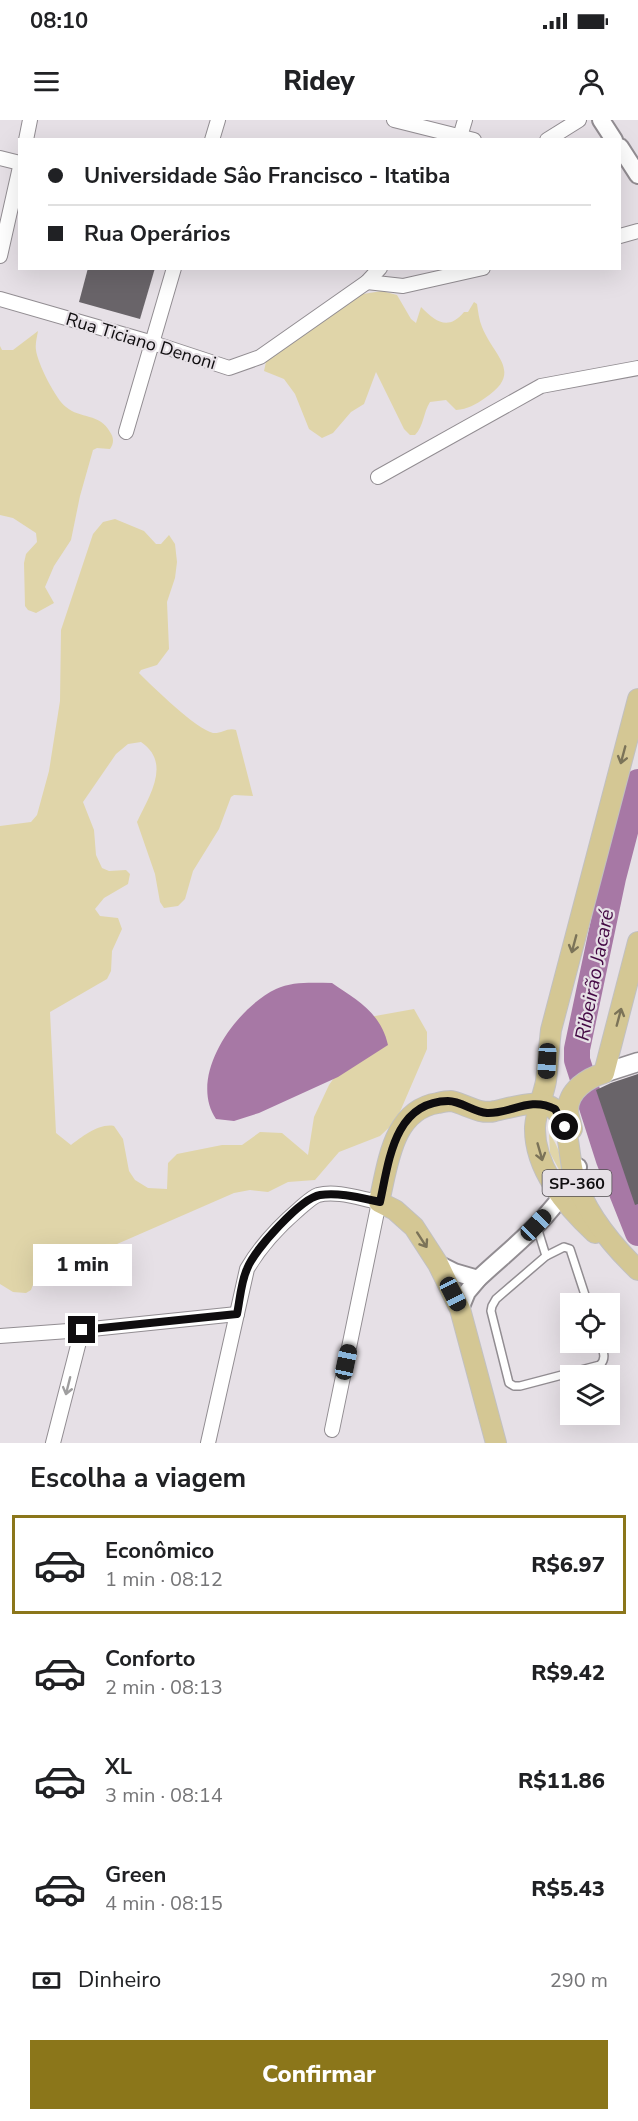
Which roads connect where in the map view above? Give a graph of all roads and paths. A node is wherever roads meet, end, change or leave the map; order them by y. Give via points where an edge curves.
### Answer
1 (30, 120) edge
2 (218, 120) edge
3 (394, 120) edge
4 (465, 120) edge
5 (579, 120) edge
6 (601, 120) edge
7 (460, 137) edge
8 (26, 138) edge
9 (213, 138) edge
10 (550, 138) edge
11 (613, 138) edge
12 (621, 149) edge
13 (0, 158) edge
14 (18, 164) edge
15 (18, 174) edge
16 (638, 176) edge
17 (638, 231) edge
18 (621, 236) edge
19 (0, 256) edge
20 (173, 270) edge
21 (378, 270) edge
22 (474, 270) edge
23 (367, 282) junction
24 (0, 299) edge
25 (153, 343) junction
26 (638, 368) edge
27 (126, 432) dead end
28 (378, 477) dead end
29 (638, 699) edge
30 (638, 942) edge
31 (638, 1062) edge
32 (600, 1074) junction
33 (539, 1104) junction
34 (577, 1170) junction
35 (561, 1196) junction
36 (380, 1202) junction
37 (536, 1225) junction
38 (546, 1256) junction
39 (438, 1264) junction
40 (634, 1266) edge
41 (478, 1280) junction
42 (584, 1293) edge
43 (460, 1309) junction
44 (237, 1314) junction
45 (82, 1330) junction
46 (0, 1336) edge
47 (604, 1353) edge
48 (332, 1430) dead end
49 (53, 1443) edge
50 (208, 1443) edge
51 (496, 1443) edge

1 - 8 street
2 - 9 street
3 - 7 street
4 - 7 street
5 - 10 street
6 - 11 street
12 - 16 street
13 - 14 street
15 - 19 street
17 - 18 street
20 - 25 street
21 - 23 street, Rua Ticiano Denoni
22 - 23 street via 403,286
23 - 25 street, Rua Ticiano Denoni via 260,357 229,368
24 - 25 street, Rua Ticiano Denoni
25 - 27 street
26 - 28 street via 540,386
29 -> 33 main road via 551,1030
32 -> 30 main road
31 - 32 main road
32 - 34 main road, SP-360 via 585,1081 570,1100
33 - 34 main road, SP-360 via 555,1109 565,1127
33 -> 35 main road via 536,1139 541,1159
33 - 36 main road via 488,1113 450,1101 427,1104 404,1122 393,1143
34 - 35 street
34 - 40 main road, SP-360 via 589,1208
35 - 37 street
35 - 40 main road via 600,1239
36 -> 39 main road via 414,1227
36 - 44 street via 336,1194 318,1195 307,1202 259,1249 247,1269
36 - 48 street
37 - 38 lane
37 - 41 street
38 - 42 lane via 564,1246 570,1249
38 - 47 lane via 492,1306 509,1383 520,1386 600,1365
39 - 41 street
39 - 43 main road
41 - 43 street via 467,1292
43 - 51 main road
44 - 45 street
44 - 50 street
45 - 46 street
45 -> 49 street

